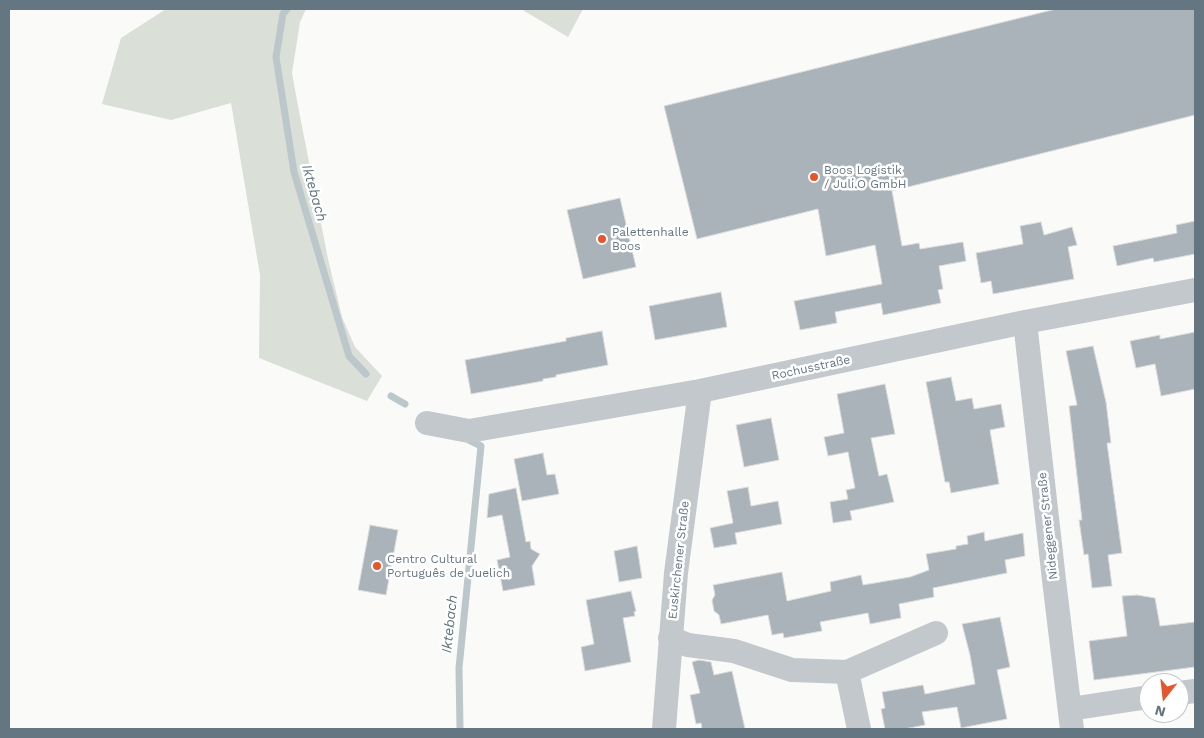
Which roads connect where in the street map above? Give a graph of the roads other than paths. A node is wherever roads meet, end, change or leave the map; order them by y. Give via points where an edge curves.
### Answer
1 (1195, 290) edge
2 (1025, 322) junction
3 (700, 391) junction
4 (427, 423) dead end
5 (936, 633) dead end
6 (670, 638) junction
7 (847, 672) junction
8 (1139, 700) edge
9 (1071, 719) edge
10 (664, 729) edge
11 (859, 729) edge

1 - 2 street, Rochusstraße
2 - 3 street, Rochusstraße
2 - 9 street, Nideggener Straße
3 - 4 street, Rochusstraße via 469,431
3 - 6 street, Euskirchener Straße
5 - 7 street
6 - 7 street via 688,645 734,651 792,670
6 - 10 street, Euskirchener Straße
7 - 11 street
8 - 9 street

